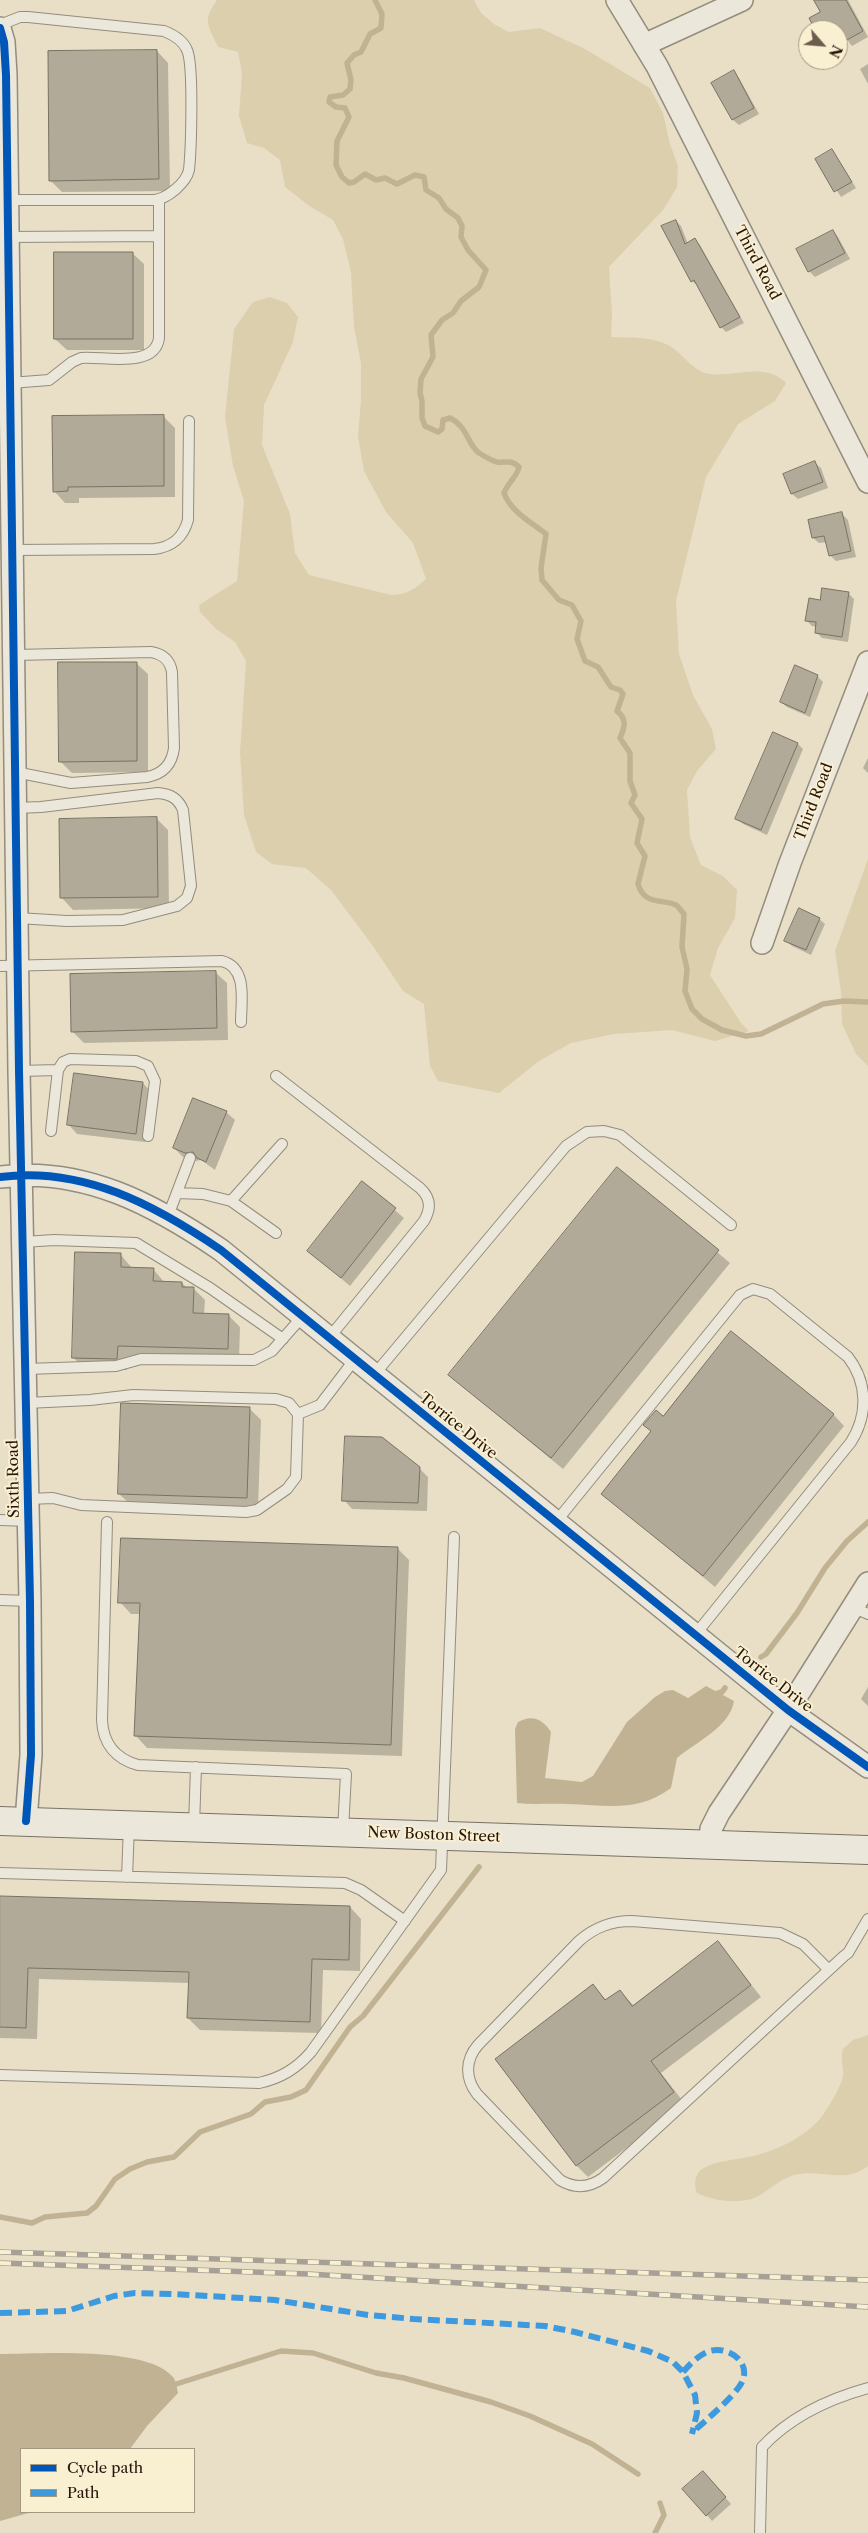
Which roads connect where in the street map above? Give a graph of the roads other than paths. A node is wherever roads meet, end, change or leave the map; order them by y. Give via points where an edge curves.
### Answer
1 (617, 0) edge
2 (742, 0) edge
3 (0, 27) edge
4 (644, 45) junction
5 (3, 75) edge
6 (159, 199) junction
7 (8, 200) junction
8 (159, 236) junction
9 (9, 237) junction
10 (10, 383) junction
11 (188, 421) dead end
12 (868, 482) edge
13 (13, 550) junction
14 (14, 655) junction
15 (868, 662) edge
16 (7, 703) edge
17 (16, 772) junction
18 (16, 808) junction
19 (17, 918) junction
20 (762, 943) dead end
21 (9, 966) edge
22 (241, 1022) dead end
23 (58, 1070) junction
24 (19, 1071) junction
25 (276, 1076) dead end
26 (51, 1131) dead end
27 (148, 1136) dead end
28 (282, 1144) dead end
29 (190, 1158) dead end
30 (22, 1174) junction
31 (0, 1177) edge
32 (177, 1193) junction
33 (231, 1201) junction
34 (168, 1216) junction
35 (732, 1225) dead end
36 (276, 1233) dead end
37 (23, 1242) junction
38 (302, 1316) junction
39 (329, 1338) junction
40 (283, 1339) junction
41 (355, 1359) junction
42 (26, 1369) junction
43 (374, 1375) junction
44 (26, 1402) junction
45 (298, 1414) junction
46 (28, 1499) junction
47 (0, 1520) edge
48 (29, 1521) junction
49 (107, 1522) dead end
50 (555, 1523) junction
51 (454, 1537) dead end
52 (868, 1583) edge
53 (0, 1600) edge
54 (30, 1601) junction
55 (860, 1611) edge
56 (695, 1636) junction
57 (788, 1710) junction
58 (196, 1767) junction
59 (868, 1767) edge
60 (13, 1821) edge
61 (129, 1825) junction
62 (194, 1827) junction
63 (342, 1832) junction
64 (443, 1835) junction
65 (709, 1844) junction
66 (868, 1850) edge
67 (0, 1873) edge
68 (127, 1877) junction
69 (868, 1919) edge
70 (405, 1921) junction
71 (829, 1970) junction
72 (0, 2075) edge
73 (868, 2388) edge
74 (760, 2533) edge

1 - 4 street, Third Road
2 - 4 street
3 - 5 street, Sixth Road via 4,42
3 - 6 lane via 20,17 28,17 159,30 182,42 190,65 190,168 186,179
4 - 12 street, Third Road
5 - 7 street, Sixth Road
6 - 7 lane
6 - 8 lane
7 - 9 street, Sixth Road
8 - 9 lane
8 - 10 lane via 159,338 153,352 139,358 81,358 49,380
9 - 10 street, Sixth Road
10 - 13 street, Sixth Road
11 - 13 lane via 189,514 183,533 174,543 154,549
13 - 14 street, Sixth Road
14 - 16 street, Sixth Road
14 - 17 lane via 151,652 165,658 172,672 173,753 162,771 147,777 78,783
15 - 20 street, Third Road
16 - 17 street, Sixth Road
17 - 18 street, Sixth Road
18 - 19 street, Sixth Road
18 - 19 lane via 158,794 171,796 179,802 184,814 191,886 187,898 177,906 123,920
19 - 21 street, Sixth Road
21 - 22 lane via 227,962 241,979
21 - 24 street, Sixth Road
23 - 24 lane
23 - 26 lane
23 - 27 lane via 63,1062 70,1059 136,1061 148,1066 155,1081
24 - 30 street, Sixth Road
25 - 39 lane via 420,1188 429,1204 424,1221
28 - 33 lane
29 - 32 lane
30 - 31 street, Torrice Drive
30 - 34 street, Torrice Drive via 82,1180 125,1195
30 - 37 street, Sixth Road
32 - 33 lane via 202,1194
32 - 34 lane
33 - 36 lane
34 - 38 street, Torrice Drive via 221,1250
35 - 43 lane via 620,1135 604,1130 579,1136 566,1146
37 - 40 lane via 136,1243 210,1288
37 - 42 street, Sixth Road
38 - 39 street, Torrice Drive
38 - 40 lane
39 - 41 street, Torrice Drive
40 - 42 lane via 268,1354 254,1360 141,1359 116,1366
41 - 43 street, Torrice Drive
41 - 45 lane via 320,1405
42 - 44 street, Sixth Road
43 - 50 street, Torrice Drive
44 - 45 lane via 133,1395 276,1399 289,1403
44 - 46 street, Sixth Road
45 - 46 lane via 294,1482 257,1510 82,1505 55,1498
46 - 48 street, Sixth Road
47 - 48 lane
48 - 54 street, Sixth Road
49 - 58 lane via 103,1732 114,1752 127,1762
50 - 56 street, Torrice Drive
50 - 56 lane via 740,1295 756,1289 770,1294 848,1357 864,1387 865,1412 852,1442
51 - 64 lane
52 - 55 street
53 - 54 lane
54 - 60 street, Sixth Road via 31,1755
55 - 57 street
56 - 57 street, Torrice Drive
57 - 59 street, Torrice Drive
57 - 65 street via 715,1820
58 - 62 lane
58 - 63 lane via 346,1774
60 - 61 main road, New Boston Street
61 - 62 main road, New Boston Street
61 - 68 lane
62 - 63 main road, New Boston Street
63 - 64 main road, New Boston Street
64 - 65 main road, New Boston Street
64 - 70 lane via 440,1872
65 - 66 main road, New Boston Street
67 - 68 lane
68 - 70 lane via 345,1884 361,1890
69 - 71 lane via 852,1948
70 - 72 lane via 311,2052 293,2069 271,2080 247,2084
71 - 71 lane via 604,2178 592,2185 572,2186 560,2180 470,2083 469,2063 478,2045 579,1941 595,1929 613,1922 780,1932 803,1944
73 - 74 lane via 833,2398 778,2430 762,2447

